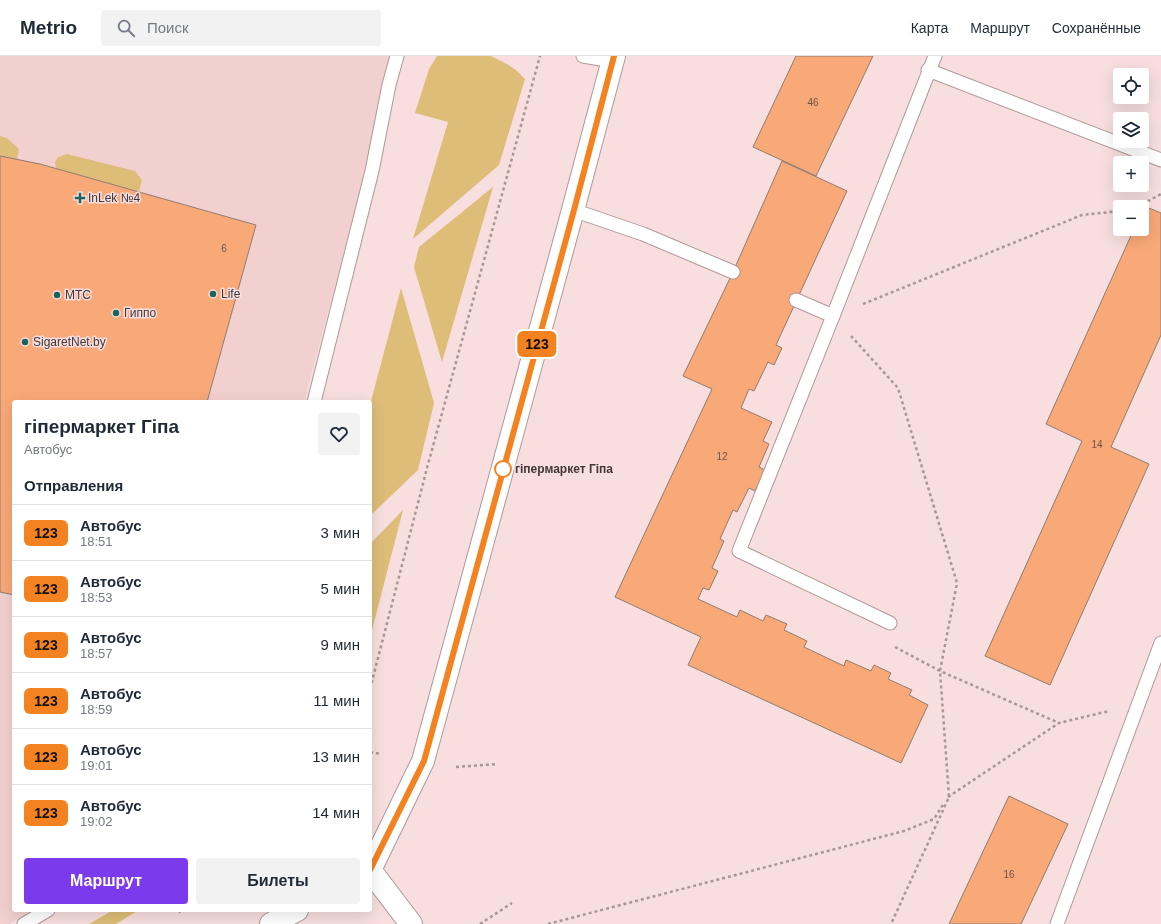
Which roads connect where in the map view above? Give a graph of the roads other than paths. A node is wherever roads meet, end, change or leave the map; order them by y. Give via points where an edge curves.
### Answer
1 (397, 56) edge
2 (583, 56) edge
3 (934, 56) edge
4 (613, 58) edge
5 (928, 70) junction
6 (1161, 160) edge
7 (574, 210) junction
8 (733, 272) dead end
9 (796, 300) dead end
10 (833, 316) junction
11 (315, 400) edge
12 (890, 623) road end
13 (1161, 644) edge
14 (372, 866) edge
15 (372, 873) edge
16 (45, 912) edge
17 (293, 912) edge
18 (24, 924) edge
19 (271, 924) edge
20 (411, 924) edge
21 (1056, 924) edge

1 - 11 lane via 372,171
2 - 4 lane
3 - 5 lane
4 - 7 main road
5 - 6 lane
5 - 10 lane
7 - 8 lane via 643,234
7 - 14 main road via 424,761
9 - 10 lane
10 - 12 lane via 739,551
13 - 21 lane
15 - 20 main road
16 - 18 lane
17 - 19 main road

